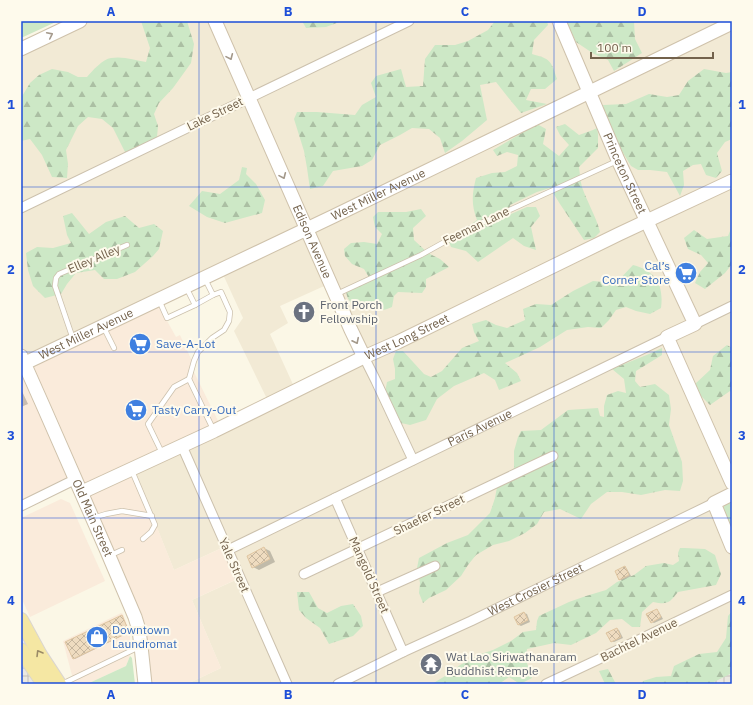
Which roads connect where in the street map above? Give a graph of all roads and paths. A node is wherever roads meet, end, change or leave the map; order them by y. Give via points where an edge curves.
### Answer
1 (80, 21) edge
2 (215, 21) edge
3 (409, 21) edge
4 (559, 21) edge
5 (732, 23) edge
6 (21, 49) edge
7 (590, 92) junction
8 (249, 98) junction
9 (618, 160) junction
10 (732, 181) edge
11 (21, 208) edge
12 (646, 222) junction
13 (306, 229) junction
14 (127, 245) dead end
15 (204, 278) junction
16 (186, 287) junction
17 (213, 295) junction
18 (336, 295) junction
19 (159, 300) junction
20 (195, 305) junction
21 (732, 306) edge
22 (695, 324) junction
23 (103, 326) junction
24 (667, 338) junction
25 (73, 341) junction
26 (114, 348) dead end
27 (364, 357) junction
28 (22, 362) edge
29 (189, 379) junction
30 (214, 430) junction
31 (182, 446) junction
32 (162, 455) junction
33 (553, 456) dead end
34 (413, 460) junction
35 (131, 470) junction
36 (76, 479) junction
37 (732, 483) edge
38 (82, 492) junction
39 (732, 494) edge
40 (335, 498) junction
41 (714, 503) junction
42 (21, 506) edge
43 (152, 516) junction
44 (93, 518) junction
45 (142, 539) dead end
46 (732, 547) edge
47 (358, 549) junction
48 (122, 550) dead end
49 (228, 550) junction
50 (109, 556) junction
51 (435, 566) dead end
52 (304, 574) dead end
53 (378, 592) junction
54 (732, 595) edge
55 (21, 620) edge
56 (141, 646) junction
57 (21, 650) edge
58 (403, 652) junction
59 (49, 682) edge
60 (145, 684) edge
61 (287, 684) edge
62 (338, 684) edge
63 (546, 684) edge

6 -> 1 street
2 -> 8 street, Edison Avenue
3 - 8 street, Lake Street
4 - 7 street, Princeton Street
5 - 7 street, West Miller Avenue
7 - 9 street, Princeton Street
7 - 13 street, West Miller Avenue
8 - 11 street, Lake Street
8 -> 13 street, Edison Avenue
9 - 12 street, Princeton Street
9 - 18 lane, Feeman Lane via 466,230 421,255
10 - 12 street, West Long Street
12 - 22 street, Princeton Street
12 - 27 street, West Long Street
13 - 15 street, West Miller Avenue
13 - 18 street, Edison Avenue
14 - 25 lane, Elley Alley via 59,274 56,278 55,286
15 - 16 street, West Miller Avenue
15 - 17 lane
16 - 19 street, West Miller Avenue
16 - 20 lane
17 - 20 lane
17 - 29 lane via 221,292 230,312 229,321 224,330 198,352
18 -> 27 street, Edison Avenue
19 - 20 lane via 168,318
19 - 23 street, West Miller Avenue
21 - 22 street, Paris Avenue
22 - 24 street, Paris Avenue
23 - 25 street, West Miller Avenue
23 - 26 lane
24 - 34 street, Paris Avenue
24 - 37 street
25 - 28 street, West Miller Avenue
27 - 30 street, West Long Street
27 - 34 street, Edison Avenue
28 - 36 street, Old Main Street
29 - 30 lane
29 - 32 lane via 174,387 148,424
30 - 31 street, West Long Street
31 - 32 street, West Long Street
31 - 49 street, Yale Street
32 - 35 street, West Long Street
33 - 47 street, Shaefer Street
34 - 40 street, Paris Avenue
35 - 38 street, West Long Street
35 - 43 lane
36 - 38 street, Old Main Street
36 - 42 street
38 - 44 street, Old Main Street
39 - 41 street, West Crosier Street
40 - 47 street, Mangold Street
40 - 49 street, Paris Avenue
41 - 46 street
41 - 58 street, West Crosier Street
43 - 44 lane via 122,511
43 - 45 lane via 155,525
44 - 50 street, Old Main Street
47 - 52 street, Shaefer Street
47 - 53 street, Mangold Street
48 - 50 lane
49 - 61 street, Yale Street
50 - 56 street, Old Main Street via 137,623
51 - 53 street
53 - 58 street, Mangold Street
54 - 63 street, Bachtel Avenue
59 -> 55 main road
56 - 59 lane
56 - 60 street, Old Main Street
57 - 59 main road
58 - 62 street, West Crosier Street

